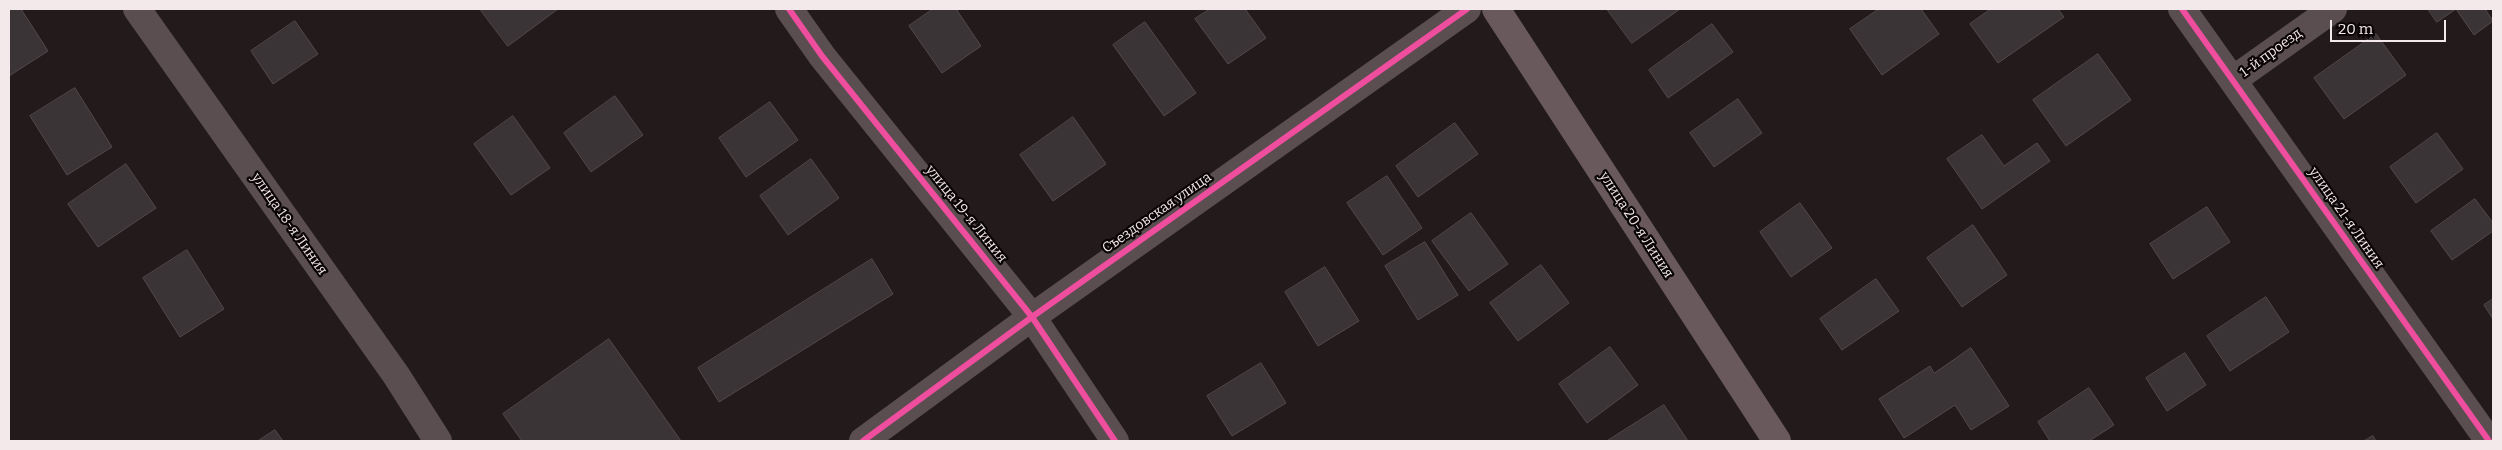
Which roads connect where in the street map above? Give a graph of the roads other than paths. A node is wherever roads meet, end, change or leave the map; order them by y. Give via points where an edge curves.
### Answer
1 (137, 9) edge
2 (789, 9) edge
3 (1467, 9) edge
4 (1496, 9) edge
5 (2182, 9) edge
6 (2333, 9) edge
7 (2233, 80) junction
8 (1032, 317) junction
9 (438, 441) edge
10 (863, 441) edge
11 (1115, 441) edge
12 (1777, 441) edge
13 (2489, 441) edge

1 - 9 street, улица 18-я Линия via 396,375
2 - 8 street, улица 19-я Линия via 822,56
3 - 8 street, Съездовская улица
4 - 12 main road, улица 20-я Линия
5 - 7 street, улица 21-я Линия
6 - 7 street, 1-й проезд
7 - 13 street, улица 21-я Линия
8 - 10 street, Съездовская улица
8 - 11 street, улица 19-я Линия

